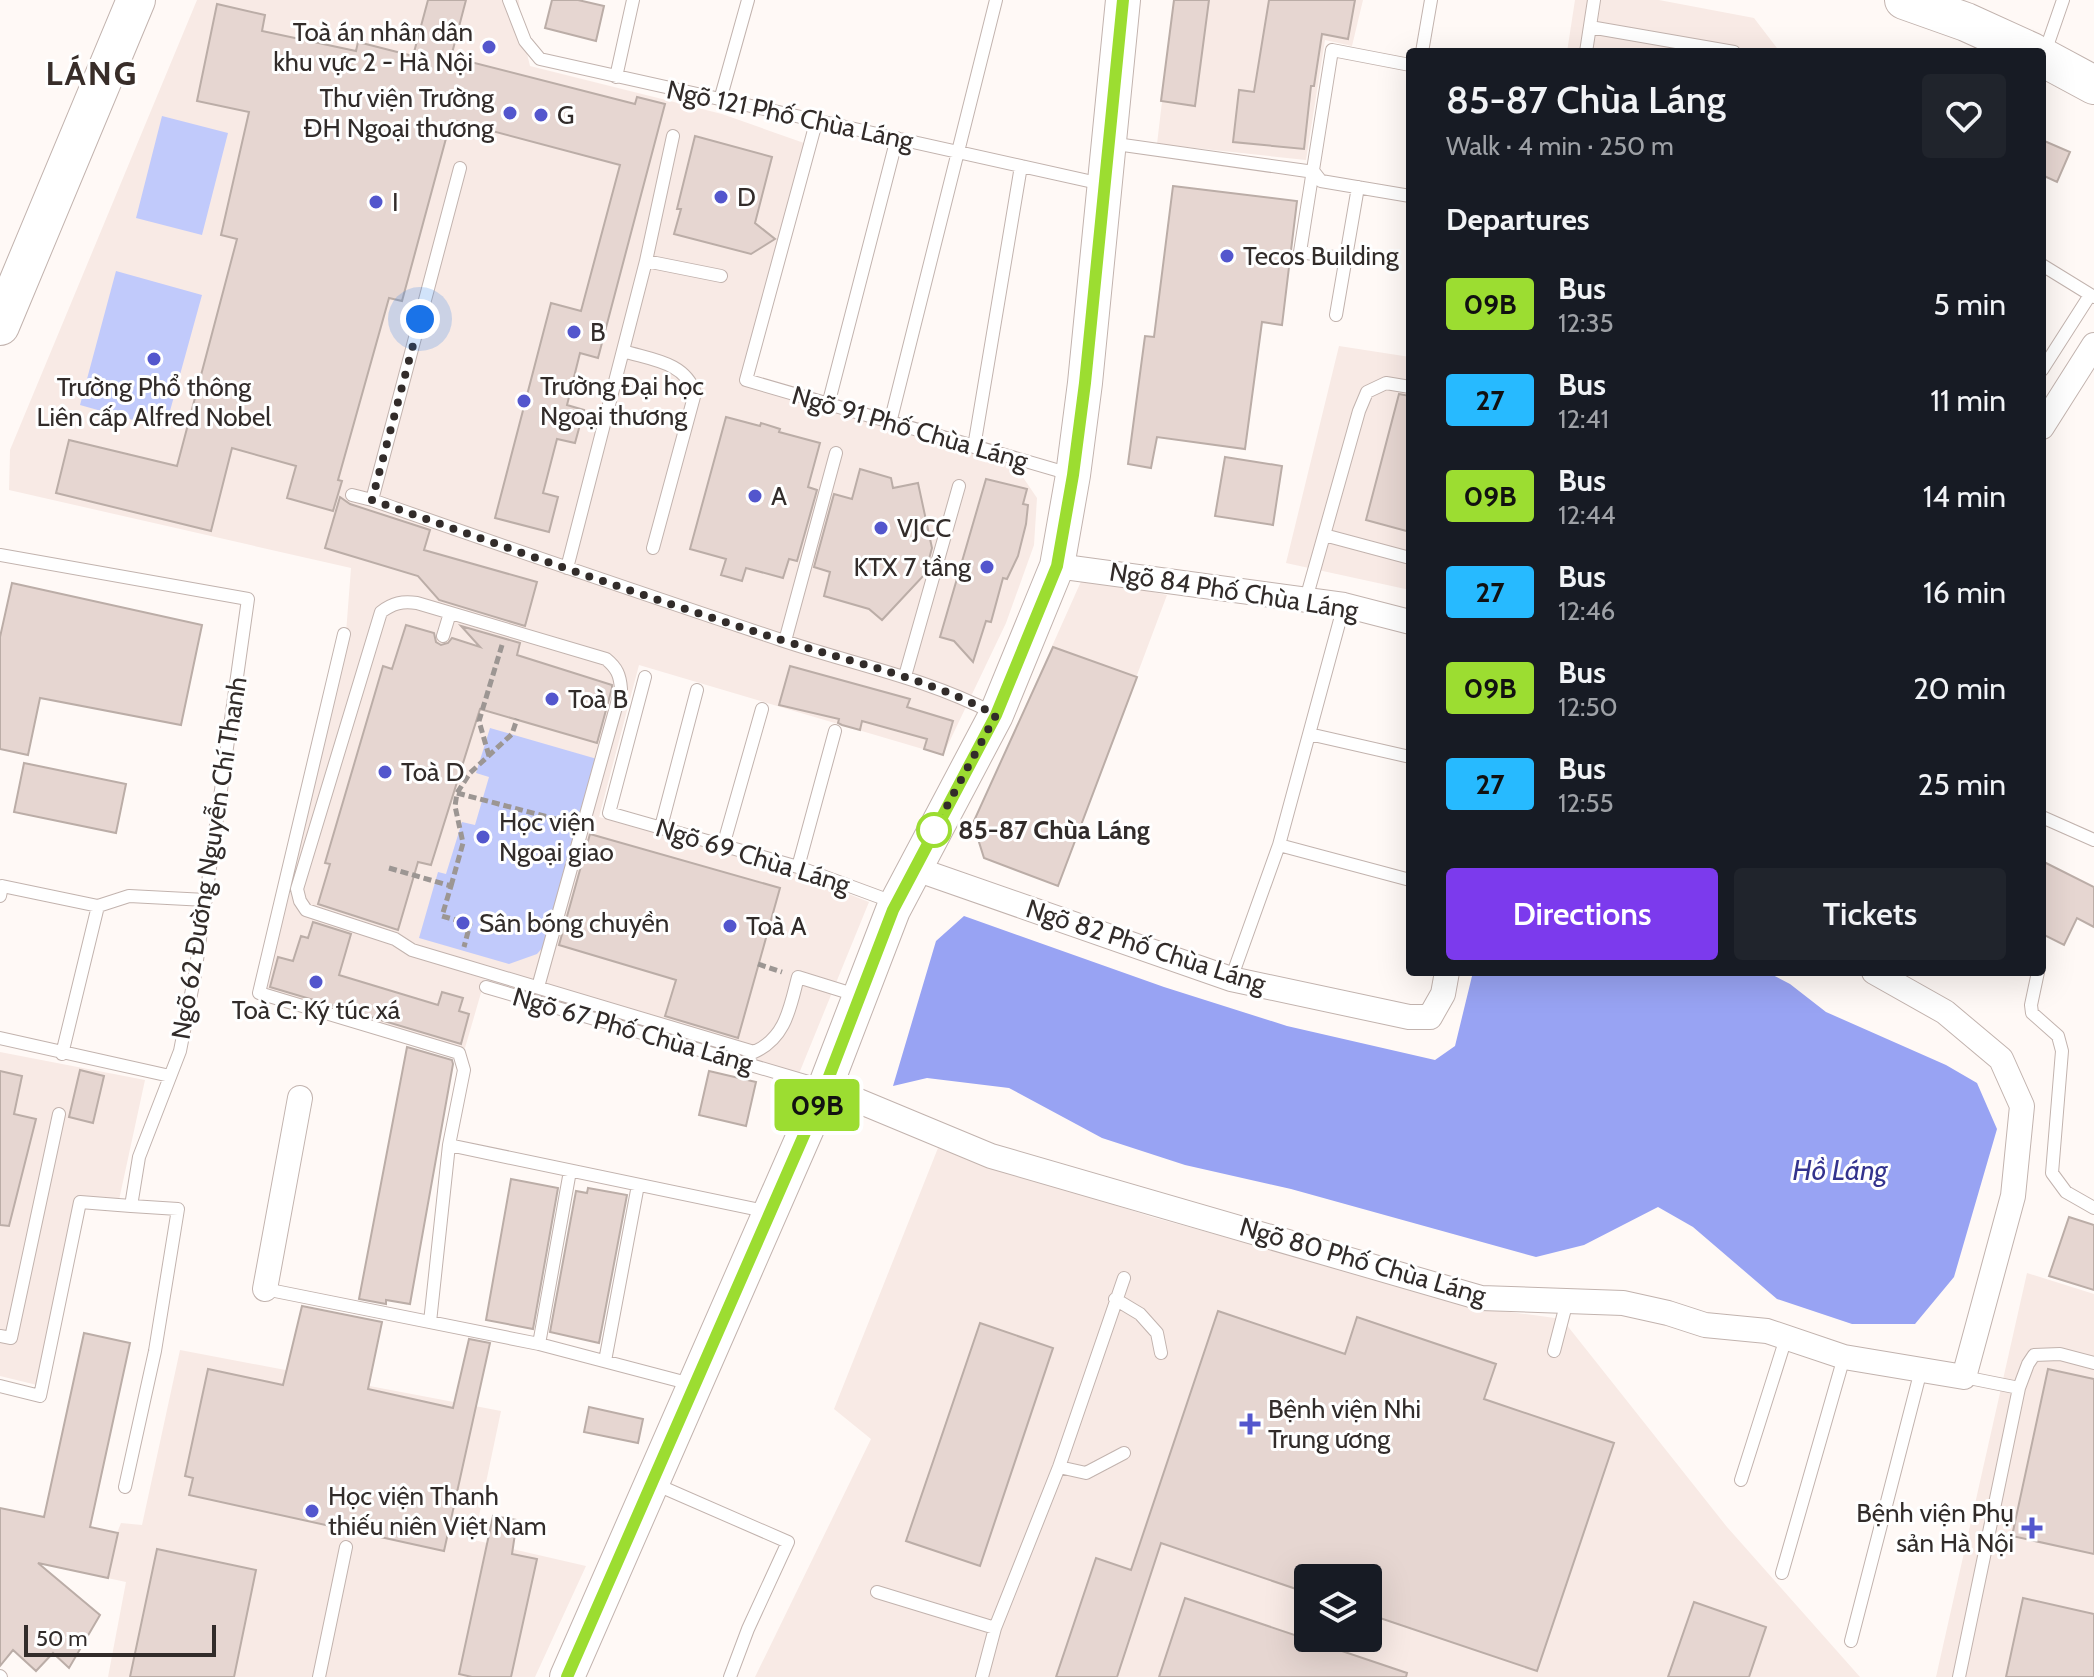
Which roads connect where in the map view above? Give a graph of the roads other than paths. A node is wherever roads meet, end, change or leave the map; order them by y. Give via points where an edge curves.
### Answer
1 (136, 0) edge
2 (509, 0) edge
3 (633, 0) edge
4 (748, 0) edge
5 (996, 0) edge
6 (1123, 0) edge
7 (1431, 0) edge
8 (1594, 0) edge
9 (1904, 0) edge
10 (2063, 0) edge
11 (1590, 27) junction
12 (1423, 48) edge
13 (1587, 48) edge
14 (1711, 48) edge
15 (2023, 48) edge
16 (2046, 48) edge
17 (2046, 59) edge
18 (1406, 64) edge
19 (616, 77) junction
20 (2094, 85) edge
21 (720, 100) junction
22 (817, 119) junction
23 (673, 136) dead end
24 (897, 138) junction
25 (1109, 143) junction
26 (958, 151) junction
27 (1021, 166) junction
28 (460, 168) dead end
29 (1314, 172) junction
30 (1105, 185) junction
31 (1358, 187) junction
32 (1406, 195) edge
33 (1340, 258) dead end
34 (646, 261) junction
35 (2046, 267) edge
36 (721, 276) dead end
37 (2092, 296) edge
38 (1336, 315) dead end
39 (0, 326) edge
40 (2094, 345) edge
41 (623, 351) junction
42 (2046, 364) edge
43 (1406, 386) edge
44 (828, 405) junction
45 (2046, 421) edge
46 (890, 423) junction
47 (974, 447) junction
48 (836, 453) dead end
49 (1073, 475) junction
50 (959, 486) dead end
51 (352, 495) dead end
52 (372, 500) junction
53 (1324, 535) junction
54 (653, 548) dead end
55 (0, 555) edge
56 (1406, 557) edge
57 (1057, 566) junction
58 (567, 568) junction
59 (1306, 599) junction
60 (1344, 605) junction
61 (450, 613) junction
62 (1406, 621) edge
63 (344, 634) dead end
64 (443, 636) dead end
65 (785, 641) junction
66 (905, 676) junction
67 (645, 677) dead end
68 (697, 690) dead end
69 (762, 709) dead end
70 (996, 715) junction
71 (835, 731) dead end
72 (1309, 734) junction
73 (1406, 756) edge
74 (2046, 819) edge
75 (661, 827) junction
76 (2094, 840) edge
77 (1279, 845) junction
78 (723, 846) junction
79 (798, 867) junction
80 (913, 868) junction
81 (1406, 879) edge
82 (0, 896) edge
83 (206, 900) junction
84 (896, 903) junction
85 (98, 906) junction
86 (1446, 976) edge
87 (1885, 976) edge
88 (2037, 976) edge
89 (1231, 979) junction
90 (486, 987) dead end
91 (538, 987) junction
92 (860, 996) junction
93 (0, 1038) edge
94 (62, 1054) junction
95 (170, 1076) junction
96 (825, 1087) junction
97 (300, 1098) dead end
98 (59, 1114) dead end
99 (449, 1145) junction
100 (570, 1171) junction
101 (638, 1185) junction
102 (131, 1206) junction
103 (2094, 1208) edge
104 (769, 1212) junction
105 (1124, 1278) dead end
106 (265, 1289) joint
107 (1115, 1299) junction
108 (1567, 1301) junction
109 (430, 1322) junction
110 (0, 1336) edge
111 (1786, 1338) junction
112 (539, 1344) junction
113 (1554, 1351) dead end
114 (1161, 1353) dead end
115 (1844, 1357) junction
116 (605, 1361) junction
117 (2094, 1363) edge
118 (1921, 1370) junction
119 (1964, 1377) junction
120 (694, 1385) junction
121 (0, 1386) edge
122 (2019, 1388) junction
123 (1124, 1453) dead end
124 (1059, 1467) junction
125 (1741, 1480) dead end
126 (652, 1483) junction
127 (125, 1487) dead end
128 (346, 1547) dead end
129 (1782, 1573) dead end
130 (877, 1592) dead end
131 (995, 1628) junction
132 (1851, 1641) dead end
133 (319, 1677) edge
134 (567, 1677) edge
135 (730, 1677) edge
136 (982, 1677) edge
137 (1959, 1677) edge

1 - 39 main road
2 - 19 lane, Ngõ 121 Phố Chùa Láng via 525,41 540,59
3 - 19 lane
4 - 21 lane
5 - 26 lane
6 - 25 street
7 - 12 lane
8 - 11 lane
9 - 15 main road
10 - 16 lane
11 - 13 lane
11 - 14 lane
17 - 20 main road
18 - 29 lane via 1332,50
19 - 21 lane, Ngõ 121 Phố Chùa Láng
21 - 22 lane, Ngõ 121 Phố Chùa Láng
22 - 24 lane, Ngõ 121 Phố Chùa Láng
22 - 44 lane, Ngõ 91 Phố Chùa Láng via 746,380
23 - 34 lane
24 - 26 lane, Ngõ 121 Phố Chùa Láng
24 - 44 lane
25 - 29 lane
25 - 30 street
26 - 27 lane, Ngõ 121 Phố Chùa Láng
26 - 46 lane
27 - 30 lane, Ngõ 121 Phố Chùa Láng
27 - 47 lane
28 - 52 lane
29 - 31 lane via 1321,181
29 - 33 lane via 1300,252
30 - 49 street
31 - 32 lane
31 - 38 lane
34 - 36 lane
34 - 41 lane
35 - 37 lane
37 - 42 lane
40 - 45 street
41 - 54 lane via 679,369 695,393
41 - 58 lane
43 - 53 lane via 1386,383 1367,392
44 - 46 lane, Ngõ 91 Phố Chùa Láng
46 - 47 lane, Ngõ 91 Phố Chùa Láng
47 - 49 lane, Ngõ 91 Phố Chùa Láng
48 - 65 lane
49 - 57 street
50 - 66 lane
51 - 52 lane
52 - 58 lane
53 - 56 lane
53 - 59 lane
55 - 83 lane, Ngõ 62 Đường Nguyễn Chí Thanh via 248,599
57 - 59 street, Ngõ 84 Phố Chùa Láng
57 - 70 street
58 - 65 lane
59 - 60 street, Ngõ 84 Phố Chùa Láng
60 - 62 street, Ngõ 84 Phố Chùa Láng
60 - 72 lane
61 - 64 lane
61 - 91 lane via 606,659 620,677 621,689
61 - 91 lane via 405,601 381,612 297,889 306,910 356,922 412,950
63 - 99 lane via 259,993 459,1053 464,1070
65 - 66 lane
66 - 70 lane via 958,694
67 - 75 lane, Ngõ 69 Chùa Láng via 609,813
68 - 75 lane
69 - 78 lane
70 - 80 street
71 - 79 lane
72 - 73 lane
72 - 77 lane
74 - 76 lane
75 - 78 lane, Ngõ 69 Chùa Láng
77 - 81 lane
77 - 89 lane
78 - 79 lane, Ngõ 69 Chùa Láng
79 - 84 lane, Ngõ 69 Chùa Láng
80 - 84 street
80 - 89 street, Ngõ 82 Phố Chùa Láng
82 - 85 lane via 2,886
83 - 85 lane via 129,896
83 - 95 lane, Ngõ 62 Đường Nguyễn Chí Thanh via 180,1051
84 - 92 street
85 - 94 lane
86 - 89 street, Ngõ 82 Phố Chùa Láng via 1430,1017
87 - 119 street via 1945,1012 2001,1059 2022,1106 2013,1196
88 - 103 lane via 2032,1013 2058,1036 2062,1051 2052,1173 2066,1192
90 - 96 lane, Ngõ 67 Phố Chùa Láng
91 - 92 lane via 754,1052 767,1046 785,1023 798,977
92 - 96 street
93 - 94 lane
94 - 95 lane
95 - 102 lane, Ngõ 62 Đường Nguyễn Chí Thanh via 139,1157
96 - 104 street
96 - 108 street, Ngõ 80 Phố Chùa Láng via 991,1156 1481,1298
97 - 106 street
98 - 110 lane via 11,1338
99 - 100 lane
99 - 109 lane
100 - 101 lane
100 - 112 lane
101 - 104 lane
101 - 116 lane
102 - 121 lane via 80,1202 40,1396
102 - 127 lane via 178,1209
104 - 120 street
105 - 107 lane
106 - 109 lane
107 - 114 lane via 1140,1314 1157,1333
107 - 124 lane
108 - 111 street, Ngõ 80 Phố Chùa Láng via 1623,1303 1705,1325
108 - 113 lane
109 - 112 lane
111 - 115 street, Ngõ 80 Phố Chùa Láng
111 - 125 lane
112 - 116 lane
115 - 118 street, Ngõ 80 Phố Chùa Láng
115 - 129 lane
116 - 120 lane
117 - 122 lane via 2060,1354 2034,1355
118 - 119 street, Ngõ 80 Phố Chùa Láng
118 - 132 lane
119 - 122 lane
120 - 126 street
122 - 137 lane
123 - 124 lane via 1086,1473
124 - 131 lane
126 - 134 street
126 - 135 lane via 788,1542
128 - 133 lane
130 - 131 lane
131 - 136 lane

